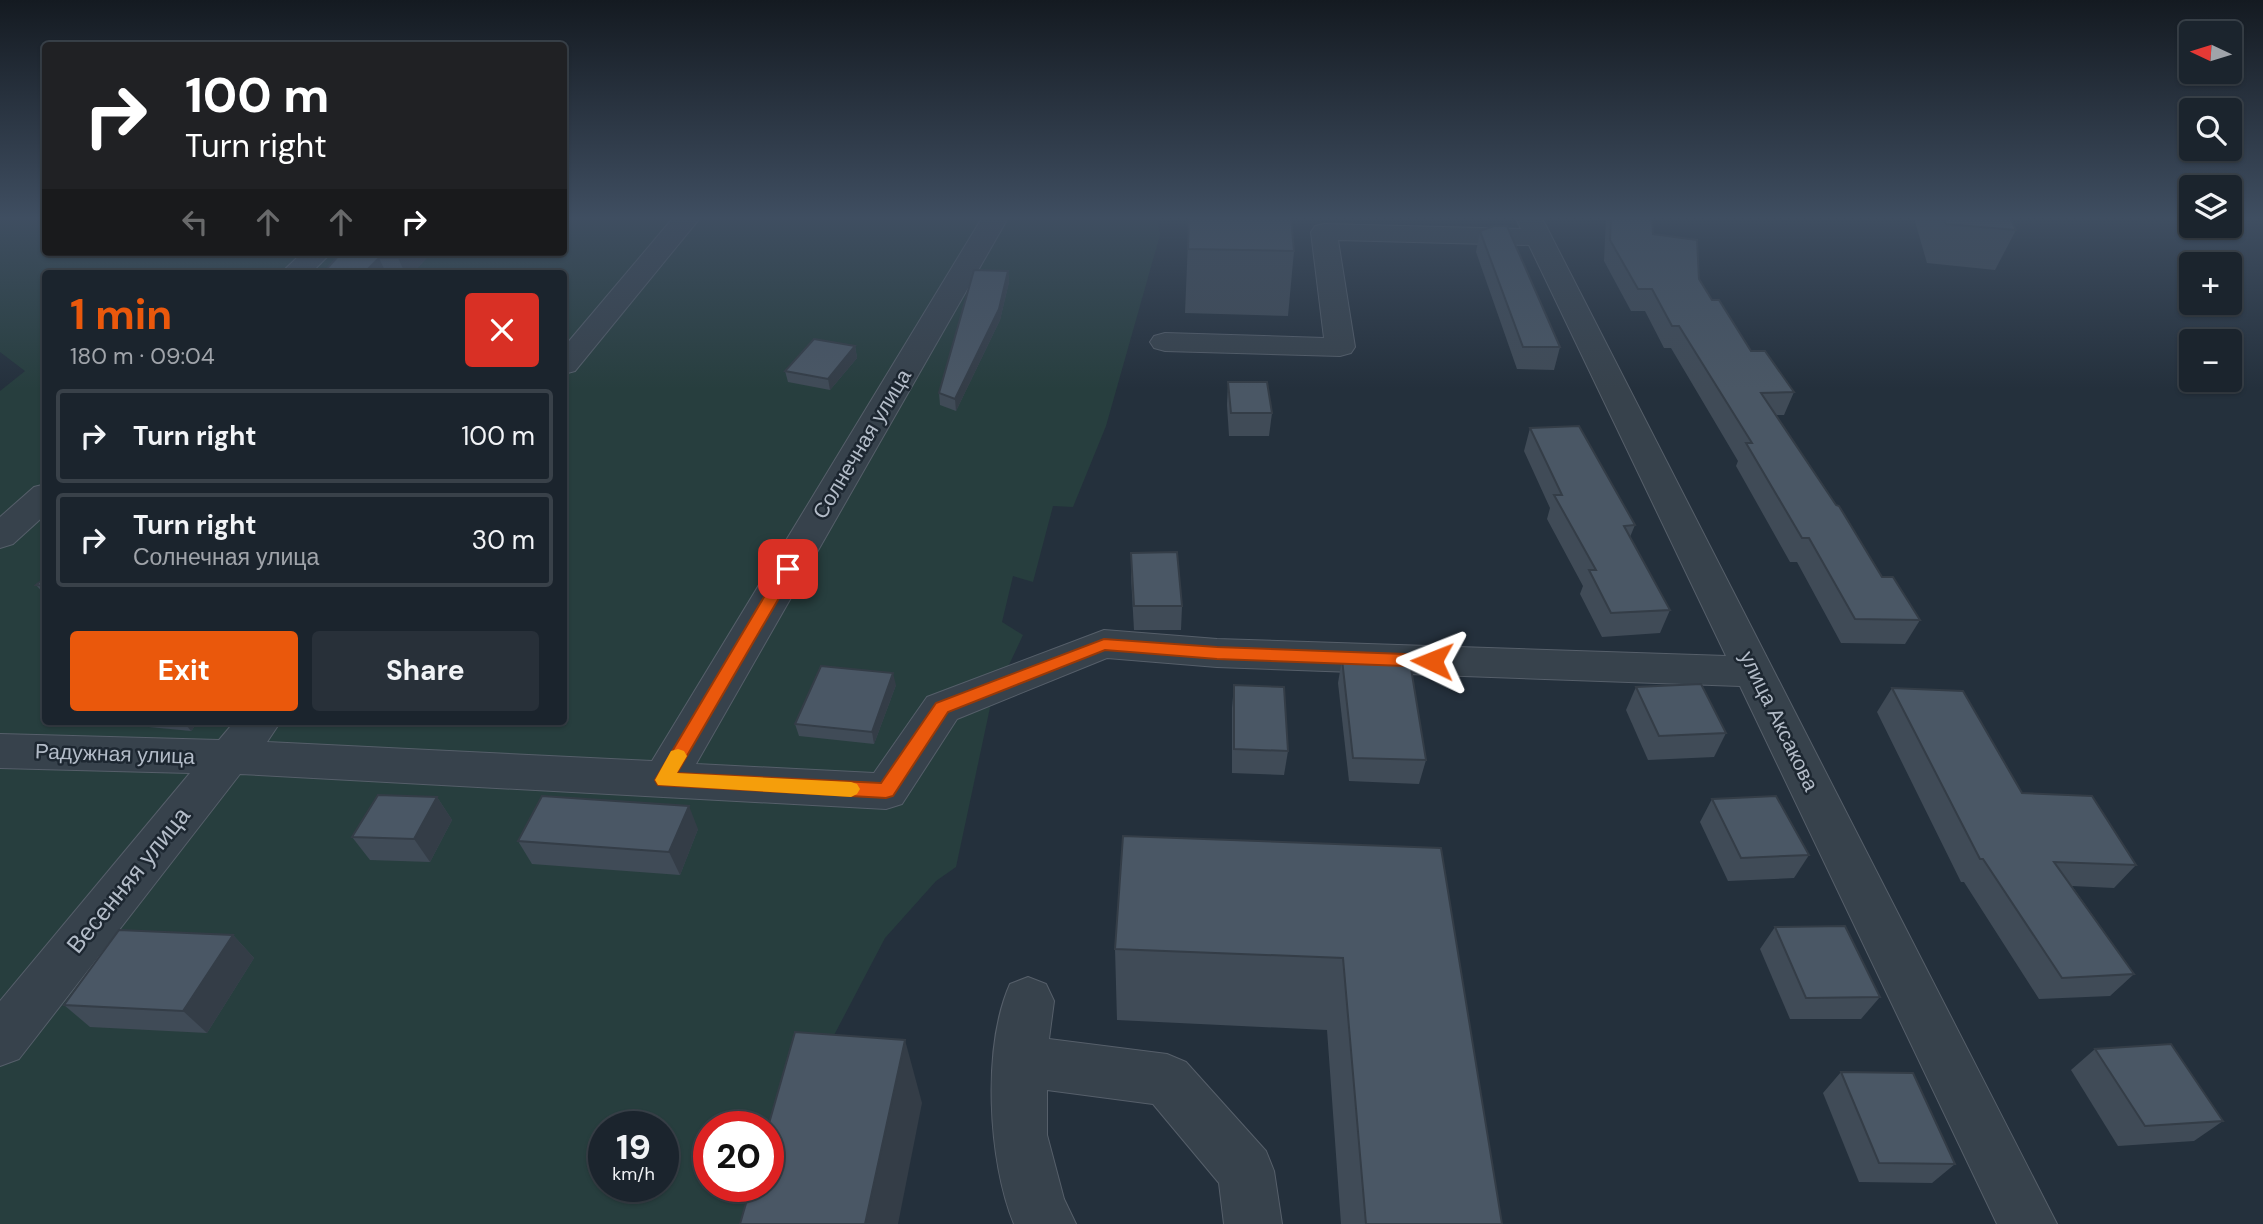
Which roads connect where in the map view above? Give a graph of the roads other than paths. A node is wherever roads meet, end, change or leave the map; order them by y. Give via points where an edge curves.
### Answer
1 (639, 275) edge
2 (961, 275) edge
3 (1325, 275) edge
4 (1557, 275) edge
5 (1165, 342) dead end
6 (567, 361) edge
7 (42, 499) edge
8 (0, 536) edge
9 (1755, 673) junction
10 (257, 725) edge
11 (0, 751) edge
12 (229, 757) junction
13 (664, 780) junction
14 (1028, 1001) dead end
15 (0, 1041) edge
16 (1020, 1061) junction
17 (1047, 1224) edge
18 (1253, 1224) edge
19 (2028, 1224) edge

1 - 6 street
2 - 13 street, Солнечная улица
3 - 5 street via 1340,347
4 - 9 street, улица Аксакова
7 - 8 street
9 - 13 street, Радужная улица via 1217,653 1104,644 942,708 886,791
9 - 19 street, улица Аксакова
10 - 12 street, Весенняя улица
11 - 12 street, Радужная улица
12 - 13 street, Радужная улица
12 - 15 street, Весенняя улица
14 - 16 street
16 - 17 street via 1019,1135 1039,1215
16 - 18 street via 1167,1080 1246,1171

